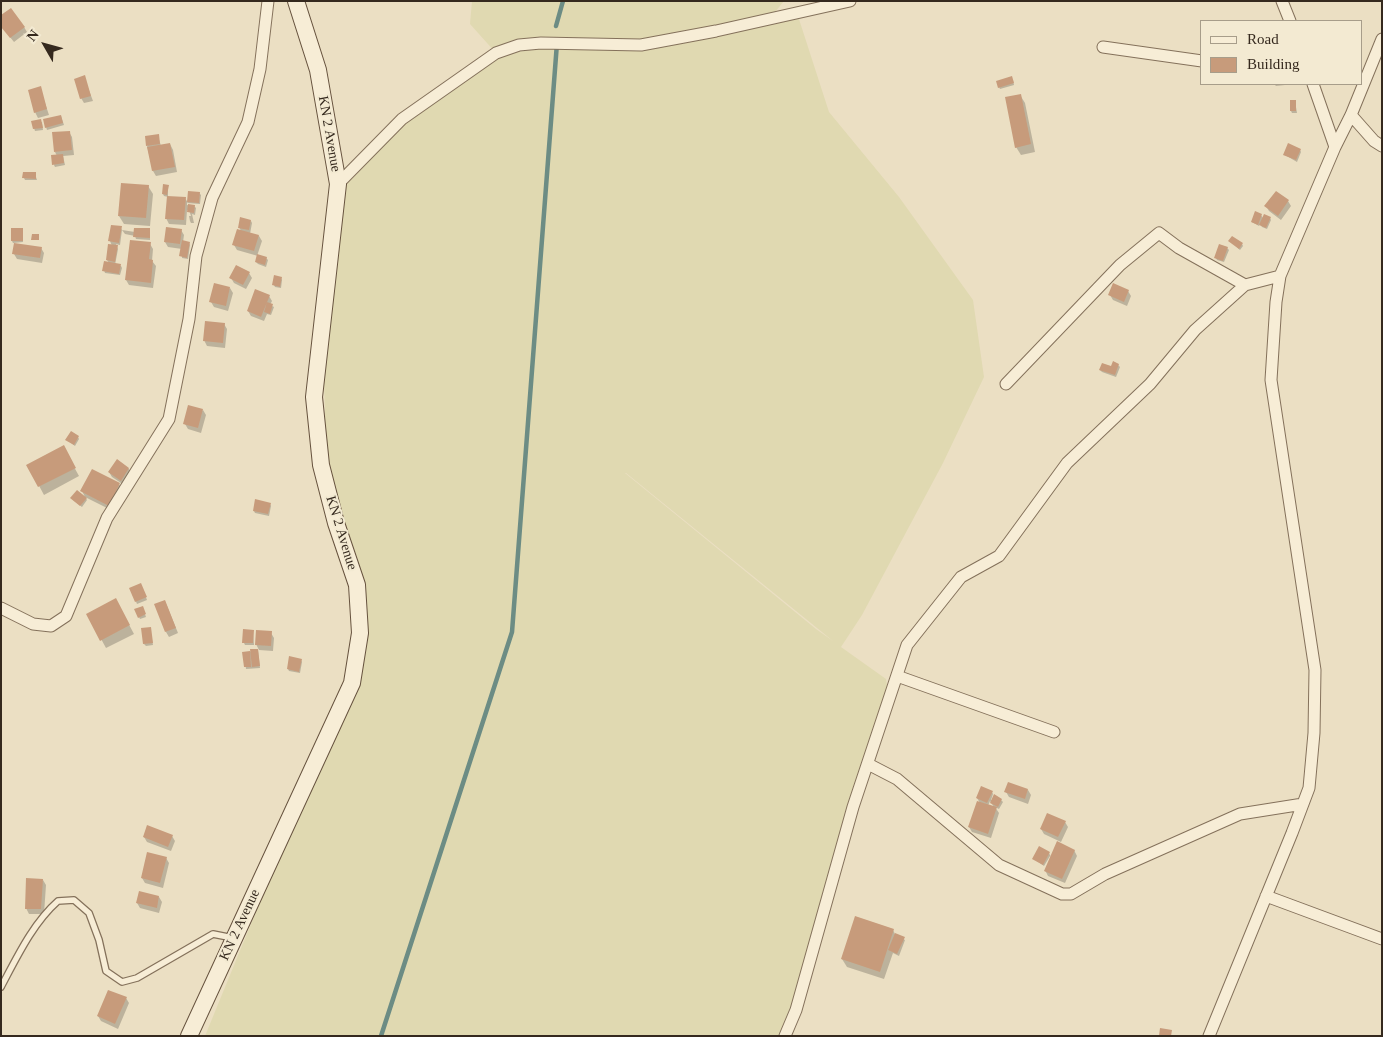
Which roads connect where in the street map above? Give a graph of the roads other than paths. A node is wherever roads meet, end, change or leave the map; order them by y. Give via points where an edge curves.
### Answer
1 (268, 1) edge
2 (296, 1) edge
3 (850, 1) edge
4 (1282, 1) edge
5 (1290, 20) edge
6 (1382, 40) edge
7 (1103, 47) dead end
8 (1200, 61) edge
9 (1313, 85) edge
10 (1351, 115) junction
11 (1382, 146) edge
12 (1335, 147) junction
13 (338, 184) junction
14 (1280, 276) junction
15 (1245, 285) junction
16 (1006, 384) dead end
17 (1, 608) edge
18 (897, 676) junction
19 (1054, 732) dead end
20 (868, 764) junction
21 (1303, 804) junction
22 (1266, 896) junction
23 (233, 938) junction
24 (1382, 939) edge
25 (1, 987) edge
26 (188, 1036) edge
27 (785, 1036) edge
28 (1209, 1036) edge

1 - 17 street via 260,70 248,122 212,198 196,256 189,319 169,419 107,518 66,616 51,626 33,624
2 - 13 main road, KN 2 Avenue via 318,70
3 - 13 street via 641,45 519,45 496,53 402,119
4 - 5 street
6 - 10 street
7 - 8 street
9 - 12 street
10 - 11 street
10 - 12 street
12 - 14 street
13 - 23 main road, KN 2 Avenue via 314,397 321,465 356,585 360,633 352,683
14 - 15 street
14 - 21 street via 1271,380 1315,670 1314,733 1309,788
15 - 16 street via 1159,233 1120,265
15 - 18 street via 1195,330 1150,384 1067,463 999,556 961,577 907,645
18 - 19 street
18 - 20 street
20 - 21 street via 897,779 1000,865 1062,894 1071,894 1105,874 1240,814
20 - 27 street via 796,1010
21 - 22 street
22 - 24 street
22 - 28 street
23 - 25 lane via 213,934 137,978 122,982 106,971 89,913 74,900 58,900 46,911
23 - 26 main road, KN 2 Avenue

